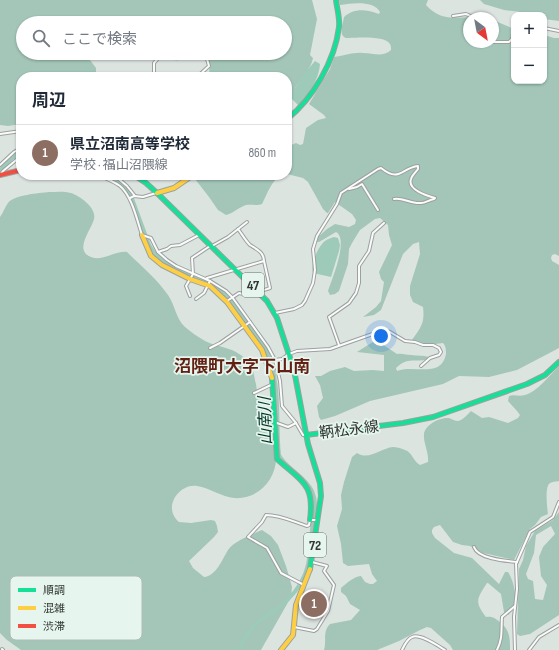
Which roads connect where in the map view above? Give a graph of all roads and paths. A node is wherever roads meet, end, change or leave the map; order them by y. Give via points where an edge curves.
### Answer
1 (336, 0) edge
2 (463, 14) edge
3 (453, 16) dead end
4 (547, 29) edge
5 (559, 31) edge
6 (511, 40) edge
7 (499, 42) edge
8 (157, 60) edge
9 (208, 60) edge
10 (154, 72) edge
11 (202, 72) edge
12 (292, 116) edge
13 (16, 132) edge
14 (0, 134) edge
15 (16, 151) edge
16 (16, 160) edge
17 (0, 166) edge
18 (16, 171) edge
19 (0, 175) edge
20 (108, 180) edge
21 (120, 180) edge
22 (142, 180) edge
23 (186, 180) edge
24 (346, 190) junction
25 (158, 193) junction
26 (134, 196) junction
27 (130, 198) junction
28 (394, 199) dead end
29 (378, 210) dead end
30 (248, 222) dead end
31 (384, 223) dead end
32 (238, 230) junction
33 (200, 234) junction
34 (142, 235) junction
35 (212, 246) junction
36 (158, 252) junction
37 (264, 261) junction
38 (236, 269) junction
39 (191, 276) junction
40 (206, 279) junction
41 (208, 283) junction
42 (259, 292) junction
43 (190, 296) dead end
44 (196, 299) dead end
45 (229, 299) junction
46 (275, 313) junction
47 (250, 322) junction
48 (245, 326) junction
49 (340, 345) junction
50 (210, 348) dead end
51 (289, 354) junction
52 (274, 360) junction
53 (559, 362) edge
54 (421, 366) dead end
55 (273, 384) junction
56 (254, 393) dead end
57 (296, 423) junction
58 (278, 424) junction
59 (306, 435) junction
60 (559, 502) edge
61 (313, 520) junction
62 (474, 547) dead end
63 (312, 562) junction
64 (517, 562) junction
65 (304, 585) junction
66 (516, 606) junction
67 (559, 625) edge
68 (294, 627) junction
69 (281, 650) edge
70 (402, 650) edge
71 (445, 650) edge
72 (497, 650) edge
73 (515, 650) edge
74 (529, 650) edge

1 - 12 main road via 339,27 326,70 304,104
2 - 3 street
4 - 5 street
6 - 7 street
8 - 10 street
9 - 11 street via 209,66
13 - 14 street
15 - 17 street
16 - 19 street
18 - 19 main road
20 - 27 street via 121,187
21 - 26 street
22 - 25 main road, 鞆松永線 / 47
23 - 25 main road via 174,188
24 - 28 street via 378,169 382,168 395,175 418,166 410,183 418,191 434,199 422,203
24 - 29 street via 362,184
24 - 46 street via 341,194 315,240 315,276 305,301 294,309
25 - 26 street via 143,197
25 - 33 main road, 鞆松永線 / 47
26 - 27 street
27 - 34 street
30 - 32 street
31 - 49 street via 373,233 369,251 359,266 356,293 349,303 329,317
32 - 35 street
32 - 37 street via 262,254
33 - 35 main road, 鞆松永線 / 47
33 - 36 street via 180,245
34 - 36 street via 151,238
34 - 39 main road via 151,256 162,265
35 - 38 main road, 鞆松永線 / 47
35 - 39 street via 192,258
36 - 39 street
37 - 38 street
37 - 42 street via 270,288
38 - 40 street
38 - 42 main road, 鞆松永線 / 47
39 - 40 street
39 - 41 main road
39 - 43 street via 186,286
40 - 41 street
41 - 44 street via 204,293
41 - 45 main road
41 - 45 street via 226,291
42 - 45 street via 239,293
42 - 46 main road, 鞆松永線 / 47
45 - 47 street
45 - 48 main road
46 - 51 main road, 鞆松永線 / 47
47 - 48 street
47 - 52 street
48 - 50 street
48 - 55 main road via 262,350
49 - 51 street via 330,349 297,351
49 - 54 street via 386,330 405,341 439,348 439,355 430,358
51 - 52 street via 282,359
51 - 59 main road, 鞆松永線 / 47
52 - 57 street via 280,381 282,406
53 - 59 main road, 鞆松永線 via 545,375 527,384 433,417
55 - 56 street
55 - 58 main road
57 - 58 street via 288,427
57 - 59 street via 303,435
58 - 61 main road via 275,430 278,459 305,485 312,504
59 - 61 main road, 72 via 320,483 321,496
60 - 64 street via 553,517 530,532
61 - 63 main road, 72
61 - 65 street via 308,526 266,515 248,537 267,548 281,573
62 - 64 street via 476,552 483,555
63 - 65 main road, 72
63 - 68 street via 327,566 324,571 334,585 331,604 314,631
64 - 66 street
65 - 68 main road, 72 via 296,605
66 - 72 street via 502,617 503,632
66 - 73 street
67 - 74 street via 539,637
68 - 69 main road, 72 via 291,639
70 - 71 street via 408,640 416,636

